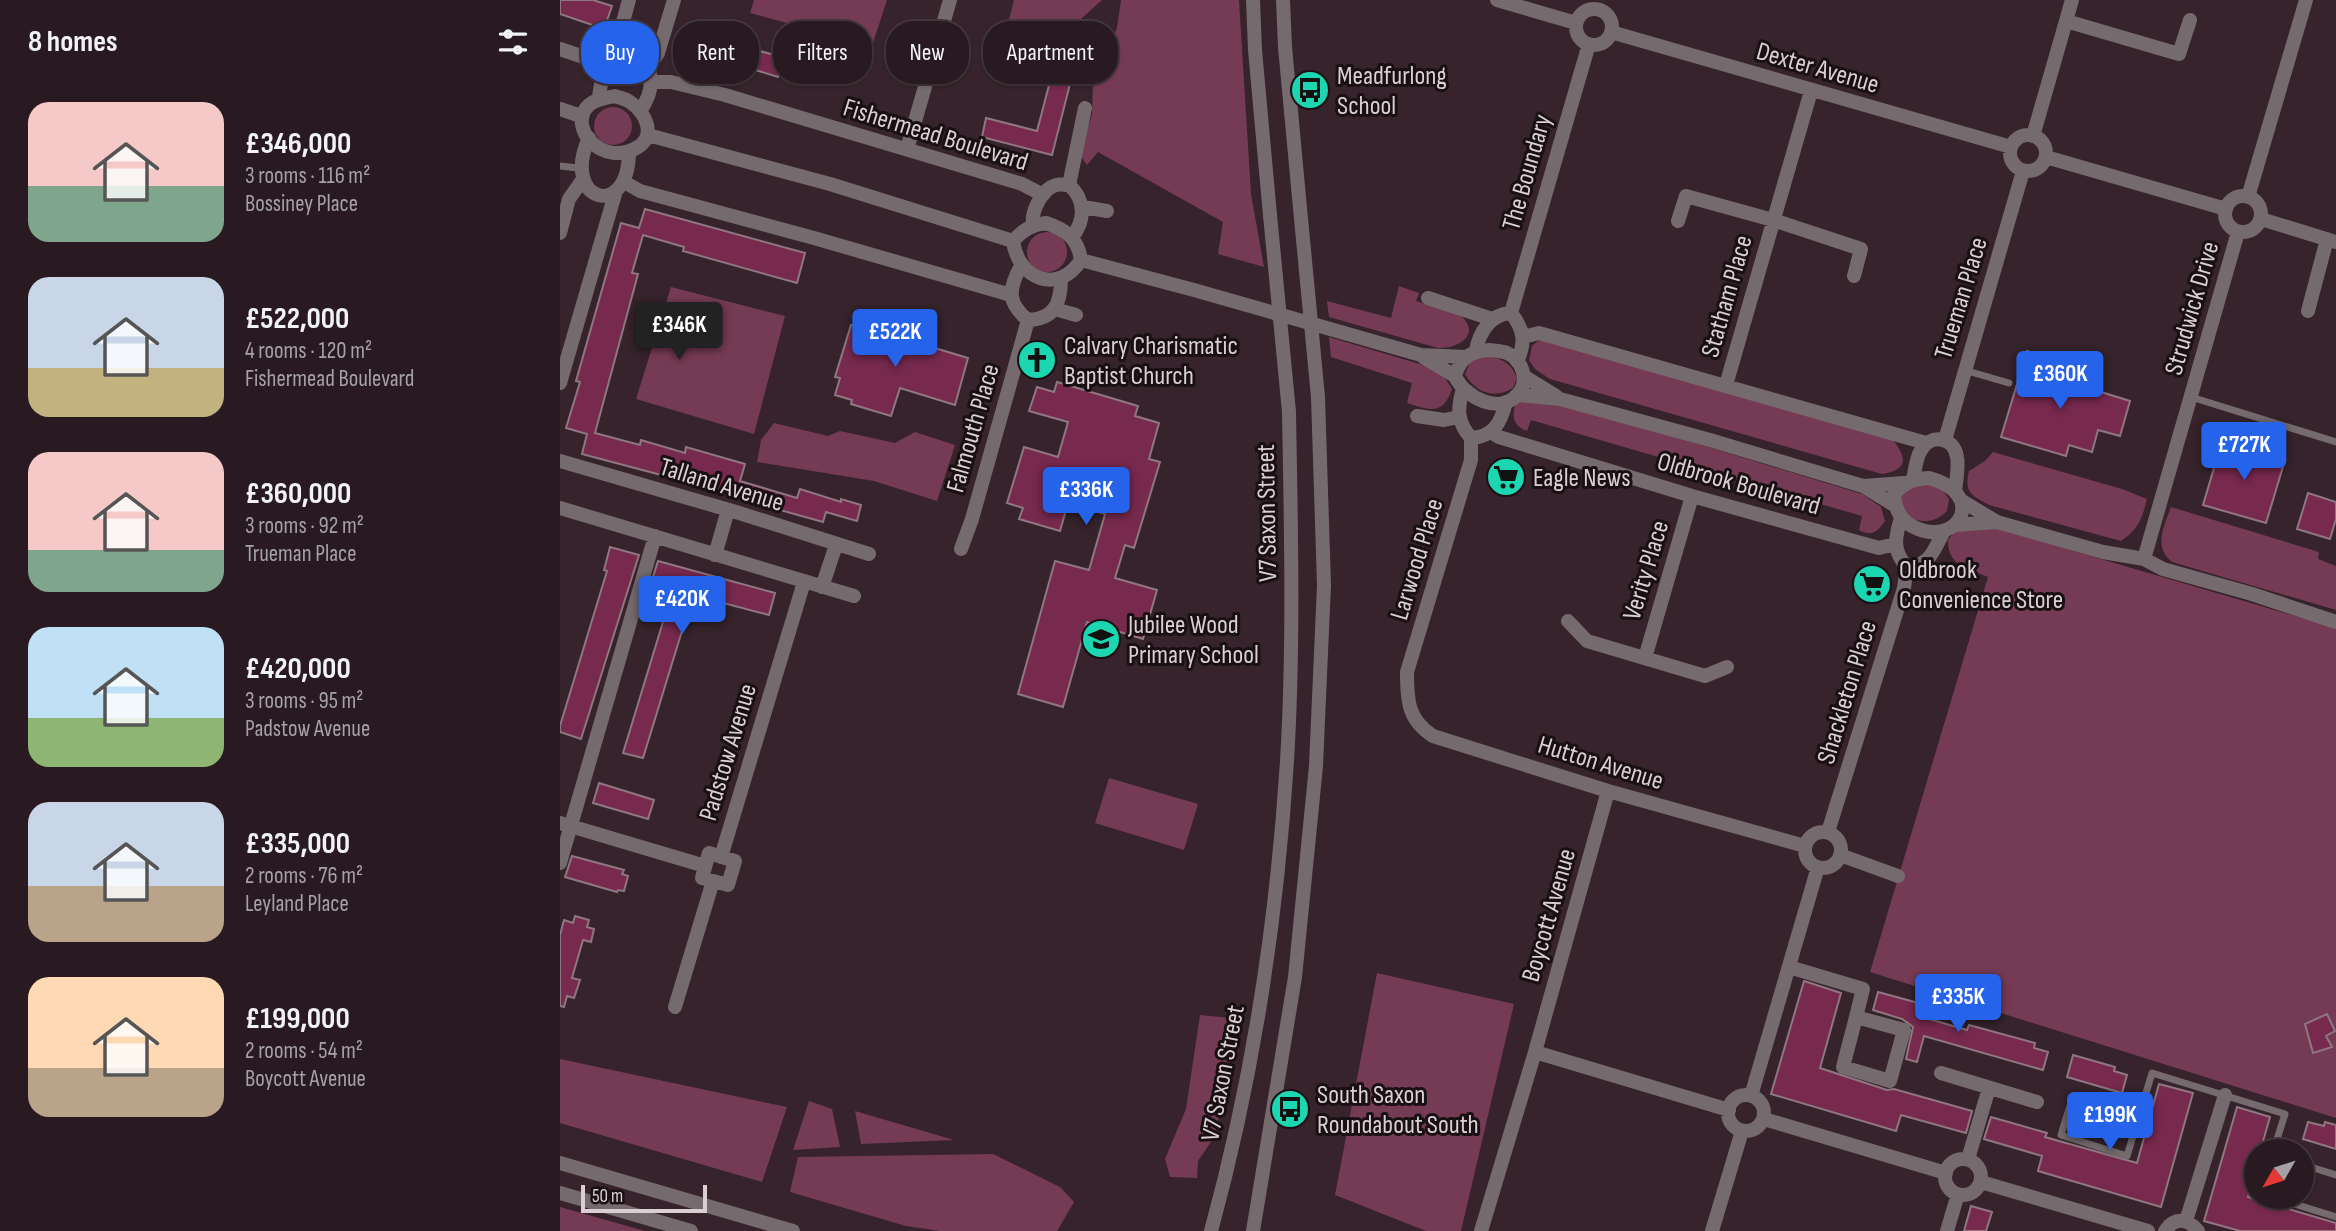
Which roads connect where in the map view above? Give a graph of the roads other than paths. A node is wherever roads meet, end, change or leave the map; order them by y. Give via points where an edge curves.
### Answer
1 (629, 0) edge
2 (674, 0) edge
3 (950, 0) edge
4 (1253, 0) edge
5 (1283, 0) edge
6 (1497, 0) edge
7 (2072, 0) edge
8 (2306, 0) edge
9 (1600, 5) edge
10 (2190, 20) dead end
11 (623, 21) edge
12 (2066, 21) junction
13 (1576, 23) junction
14 (1611, 32) junction
15 (1589, 44) junction
16 (659, 47) edge
17 (560, 49) edge
18 (581, 54) edge
19 (659, 82) edge
20 (601, 84) edge
21 (651, 84) edge
22 (1811, 91) junction
23 (600, 99) junction
24 (1085, 108) dead end
25 (560, 109) edge
26 (640, 111) junction
27 (581, 116) junction
28 (648, 135) junction
29 (2033, 136) junction
30 (589, 138) junction
31 (2011, 147) junction
32 (907, 149) junction
33 (629, 152) junction
34 (2046, 157) junction
35 (560, 166) edge
36 (2023, 171) junction
37 (579, 175) junction
38 (1069, 185) junction
39 (619, 188) junction
40 (1043, 195) junction
41 (2248, 197) junction
42 (1083, 207) junction
43 (2226, 209) junction
44 (1107, 211) dead end
45 (2261, 219) junction
46 (1773, 220) junction
47 (1678, 221) dead end
48 (1033, 225) junction
49 (2238, 232) junction
50 (560, 233) edge
51 (1072, 237) junction
52 (1013, 241) junction
53 (2331, 241) edge
54 (1081, 260) junction
55 (1021, 266) junction
56 (1854, 276) dead end
57 (1061, 278) junction
58 (1011, 295) junction
59 (1428, 298) dead end
60 (1055, 309) junction
61 (2308, 311) dead end
62 (1511, 313) junction
63 (1076, 315) dead end
64 (1492, 319) junction
65 (1028, 320) junction
66 (1523, 337) junction
67 (1471, 354) junction
68 (1421, 355) junction
69 (1517, 361) junction
70 (1964, 370) junction
71 (1455, 376) junction
72 (1525, 377) junction
73 (560, 383) edge
74 (2010, 383) dead end
75 (1726, 385) junction
76 (1463, 389) junction
77 (2191, 397) junction
78 (1512, 398) junction
79 (1560, 399) junction
80 (1417, 415) dead end
81 (1459, 417) junction
82 (1491, 432) junction
83 (1471, 438) junction
84 (1945, 439) junction
85 (2336, 442) edge
86 (1926, 443) junction
87 (560, 461) edge
88 (1908, 481) junction
89 (1863, 486) junction
90 (1692, 496) junction
91 (1959, 496) junction
92 (560, 508) edge
93 (728, 510) junction
94 (1898, 512) junction
95 (1997, 522) junction
96 (1949, 528) junction
97 (655, 536) junction
98 (1895, 544) junction
99 (836, 545) junction
100 (961, 549) dead end
101 (869, 554) dead end
102 (715, 555) junction
103 (2144, 559) junction
104 (1907, 566) junction
105 (804, 582) junction
106 (822, 587) junction
107 (854, 596) dead end
108 (1568, 621) dead end
109 (2336, 622) edge
110 (1644, 658) junction
111 (1727, 667) dead end
112 (1407, 695) joint
113 (1608, 791) junction
114 (565, 825) edge
115 (1828, 832) junction
116 (1805, 846) junction
117 (1840, 855) junction
118 (721, 856) junction
119 (560, 863) edge
120 (705, 866) junction
121 (1818, 867) junction
122 (1898, 876) dead end
123 (713, 881) junction
124 (1789, 967) junction
125 (675, 1007) dead end
126 (1856, 1017) junction
127 (1535, 1052) junction
128 (1941, 1073) dead end
129 (1989, 1088) junction
130 (2225, 1095) junction
131 (1751, 1096) junction
132 (2037, 1102) dead end
133 (1729, 1110) junction
134 (1764, 1119) junction
135 (2138, 1119) junction
136 (1742, 1131) junction
137 (2277, 1139) edge
138 (1968, 1159) junction
139 (560, 1163) edge
140 (2314, 1168) edge
141 (1946, 1173) junction
142 (2336, 1175) edge
143 (1980, 1182) junction
144 (560, 1193) edge
145 (1958, 1194) junction
146 (2310, 1209) edge
147 (2336, 1217) edge
148 (2192, 1226) edge
149 (691, 1231) edge
150 (793, 1231) edge
151 (1212, 1231) edge
152 (1254, 1231) edge
153 (1481, 1231) edge
154 (1712, 1231) edge
155 (1947, 1231) edge
156 (2148, 1231) edge
157 (2165, 1231) edge

1 - 11 street
2 - 16 street
3 - 32 street
4 - 151 street, V7 Saxon Street, bridge via 1289,412 1292,587 1287,761 1265,972 1243,1101
5 - 152 street, V7 Saxon Street, bridge via 1318,397 1324,585 1317,766 1296,977
6 - 13 street
7 - 12 street
8 - 41 street
9 - 13 street via 1582,13
9 - 14 street via 1610,18
10 - 12 street via 2179,54
12 - 29 street
13 - 15 street via 1577,34
14 - 15 street via 1600,44
14 - 22 street, Dexter Avenue
15 - 62 street, The Boundary
17 - 18 street
19 - 32 street, Fishermead Boulevard via 725,95
20 - 23 street
21 - 26 street
22 - 31 street, Dexter Avenue
22 - 46 street, Statham Place
23 - 26 street via 615,96
23 - 27 street
24 - 38 street
25 - 27 street
26 - 28 street via 648,123
27 - 30 street
28 - 33 street
28 - 52 street via 830,184
29 - 31 street via 2018,138
29 - 34 street via 2042,141
30 - 33 street via 599,150
30 - 37 street via 581,152
31 - 36 street via 2010,159
32 - 40 street, Fishermead Boulevard via 1022,184
33 - 39 street via 629,166
34 - 36 street via 2039,167
34 - 43 street
35 - 37 lane
36 - 70 street, Trueman Place
37 - 39 street via 588,191 602,196
37 - 50 street
38 - 40 street via 1055,185
38 - 42 street
39 - 58 street
39 - 73 street
40 - 48 street via 1032,215
41 - 43 street via 2232,200
41 - 45 street via 2258,203
42 - 44 street
42 - 51 street via 1080,228
43 - 49 street via 2229,226
45 - 49 street via 2250,232
45 - 53 street
46 - 47 street, Statham Place via 1686,196
46 - 56 street, Statham Place via 1861,249
46 - 75 street, Statham Place
48 - 51 street via 1046,223
48 - 52 street
49 - 77 street, Strudwick Drive
51 - 54 street
52 - 55 street
53 - 61 street
54 - 57 street via 1073,272
54 - 68 street
55 - 57 street via 1033,276
55 - 58 street
57 - 60 street
58 - 65 street via 1015,310
59 - 64 street
60 - 63 street
60 - 65 street via 1043,320
62 - 64 street
62 - 66 street via 1521,325
64 - 67 street
65 - 100 street, Falmouth Place
66 - 69 street
66 - 75 street via 1539,332
67 - 68 street
67 - 69 street via 1506,353
67 - 71 street via 1458,365
68 - 71 street
69 - 72 street
70 - 74 lane
70 - 84 street, Trueman Place
71 - 76 street
72 - 78 street
72 - 79 street, Oldbrook Boulevard
75 - 86 street
76 - 78 street, Oldbrook Boulevard via 1490,403
76 - 81 street
77 - 85 lane
77 - 103 street, Strudwick Drive
78 - 79 street, Oldbrook Boulevard
78 - 82 street
79 - 89 street, Oldbrook Boulevard
80 - 81 street via 1444,420
81 - 83 street
82 - 83 street
82 - 90 street, Oldbrook Boulevard
83 - 112 street, Larwood Place via 1471,460 1406,672
84 - 86 street
84 - 91 street via 1957,456
86 - 88 street
87 - 93 street, Talland Avenue
88 - 89 street, Oldbrook Boulevard
88 - 91 street, Oldbrook Boulevard via 1929,478 1943,482
88 - 94 street via 1894,494
89 - 94 street, Oldbrook Boulevard
90 - 98 street, Oldbrook Boulevard via 1880,548
90 - 110 street, Verity Place
91 - 95 street, Oldbrook Boulevard
91 - 96 street via 1963,514
92 - 97 street
93 - 99 street, Talland Avenue
93 - 102 street
94 - 96 street, Oldbrook Boulevard via 1920,530
94 - 98 street
95 - 96 street, Oldbrook Boulevard
95 - 103 street, Oldbrook Boulevard
96 - 104 street via 1929,558 1919,566
97 - 102 street
97 - 114 street
98 - 104 street via 1896,554
99 - 101 street, Talland Avenue
99 - 106 street
102 - 105 street
103 - 109 street, Oldbrook Boulevard via 2163,569
104 - 115 street, Shackleton Place
105 - 106 street
105 - 118 street, Padstow Avenue
106 - 107 street
108 - 110 street, Verity Place via 1587,641
110 - 111 street, Verity Place via 1704,677
112 - 113 street, Hutton Avenue via 1412,716 1433,736
113 - 116 street, Hutton Avenue
113 - 127 street, Boycott Avenue
114 - 119 street
114 - 120 street
115 - 116 street via 1813,834
115 - 117 street via 1839,841
116 - 121 street via 1807,859
117 - 121 street via 1830,866
117 - 122 street
118 - 120 street, Padstow Avenue via 709,853
118 - 123 street, Padstow Avenue via 735,860 728,885
120 - 123 street via 702,878
121 - 124 street
123 - 125 street
124 - 126 street via 1863,989
124 - 131 street
126 - 126 street via 1904,1030 1890,1081 1843,1067
127 - 133 street
127 - 153 street, Boycott Avenue
128 - 129 street
129 - 132 street
129 - 138 street
130 - 135 lane via 2152,1073
130 - 137 lane via 2284,1114
130 - 148 street
131 - 133 street via 1737,1098
131 - 134 street via 1762,1105
133 - 136 street via 1731,1123
134 - 136 street via 1755,1129
134 - 141 street
135 - 135 lane via 2127,1156 2061,1135 2072,1099
136 - 154 street
138 - 141 street via 1954,1161
138 - 143 street via 1978,1166
139 - 150 street
140 - 142 lane
141 - 145 street via 1948,1186
143 - 145 street via 1970,1194
143 - 156 street
144 - 149 street
145 - 155 street
146 - 147 lane
148 - 157 street via 2172,1223

